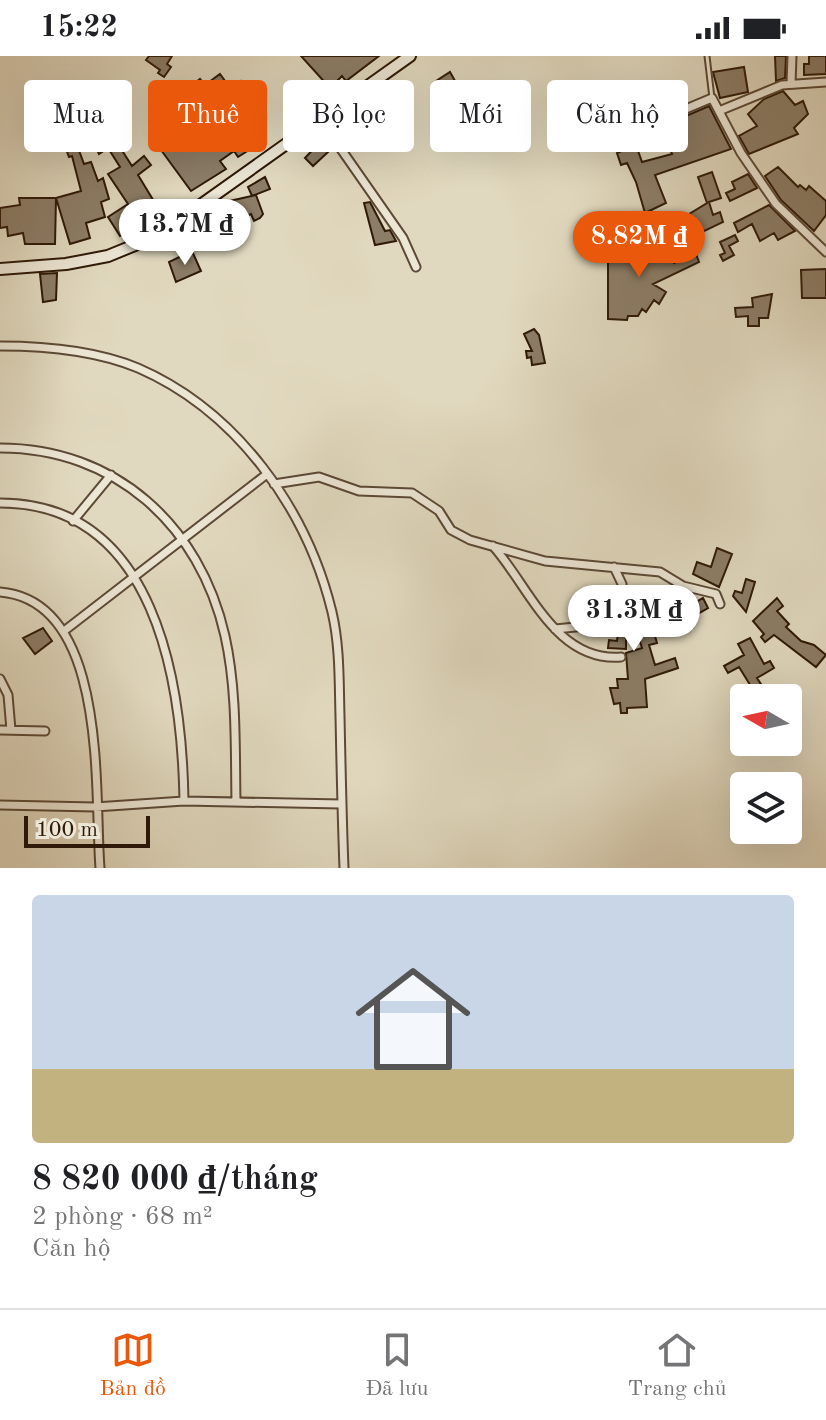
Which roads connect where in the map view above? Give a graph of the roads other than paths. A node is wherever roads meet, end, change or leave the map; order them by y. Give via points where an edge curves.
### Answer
1 (410, 56) edge
2 (707, 56) edge
3 (792, 56) edge
4 (376, 80) edge
5 (826, 82) edge
6 (791, 84) junction
7 (712, 98) junction
8 (688, 109) edge
9 (719, 111) junction
10 (283, 146) edge
11 (343, 152) edge
12 (826, 252) edge
13 (416, 267) dead end
14 (0, 269) edge
15 (0, 346) edge
16 (0, 448) edge
17 (267, 474) junction
18 (111, 475) junction
19 (274, 484) junction
20 (0, 503) edge
21 (73, 521) junction
22 (182, 540) junction
23 (491, 544) junction
24 (614, 567) junction
25 (133, 577) junction
26 (622, 584) dead end
27 (0, 592) edge
28 (720, 604) dead end
29 (596, 625) dead end
30 (555, 629) junction
31 (64, 631) junction
32 (621, 657) dead end
33 (0, 679) edge
34 (0, 730) edge
35 (11, 730) junction
36 (45, 731) dead end
37 (184, 801) junction
38 (236, 802) junction
39 (341, 804) junction
40 (0, 805) edge
41 (95, 807) junction
42 (100, 868) edge
43 (344, 868) edge

1 - 4 main road
2 - 7 lane
3 - 6 street
5 - 6 street
6 - 9 street
7 - 8 street
7 - 9 street
9 - 12 street via 776,204
10 - 14 main road via 132,249 66,264
11 - 13 street via 403,238
15 - 17 street via 67,351 137,368 186,394 225,424
16 - 18 street via 59,453
17 - 19 street
17 - 22 street
18 - 21 street
18 - 22 street via 151,504
19 - 23 street via 319,477 359,491 412,493 439,511 459,535
19 - 39 street via 310,550 333,613
20 - 21 street
21 - 25 street via 104,543
22 - 25 street
22 - 38 street via 204,575 225,637 235,722
23 - 24 street via 545,561
23 - 30 street
24 - 26 street
24 - 28 street via 660,572 683,586 716,594
25 - 31 street
25 - 37 street via 154,612 173,673 183,740
27 - 31 street via 26,599 54,617
29 - 30 street
30 - 32 street via 595,654
31 - 41 street via 79,666 93,725
33 - 35 street via 8,695
34 - 35 street
35 - 36 street
37 - 38 street
37 - 41 street
38 - 39 street
39 - 43 street
40 - 41 street
41 - 42 street

